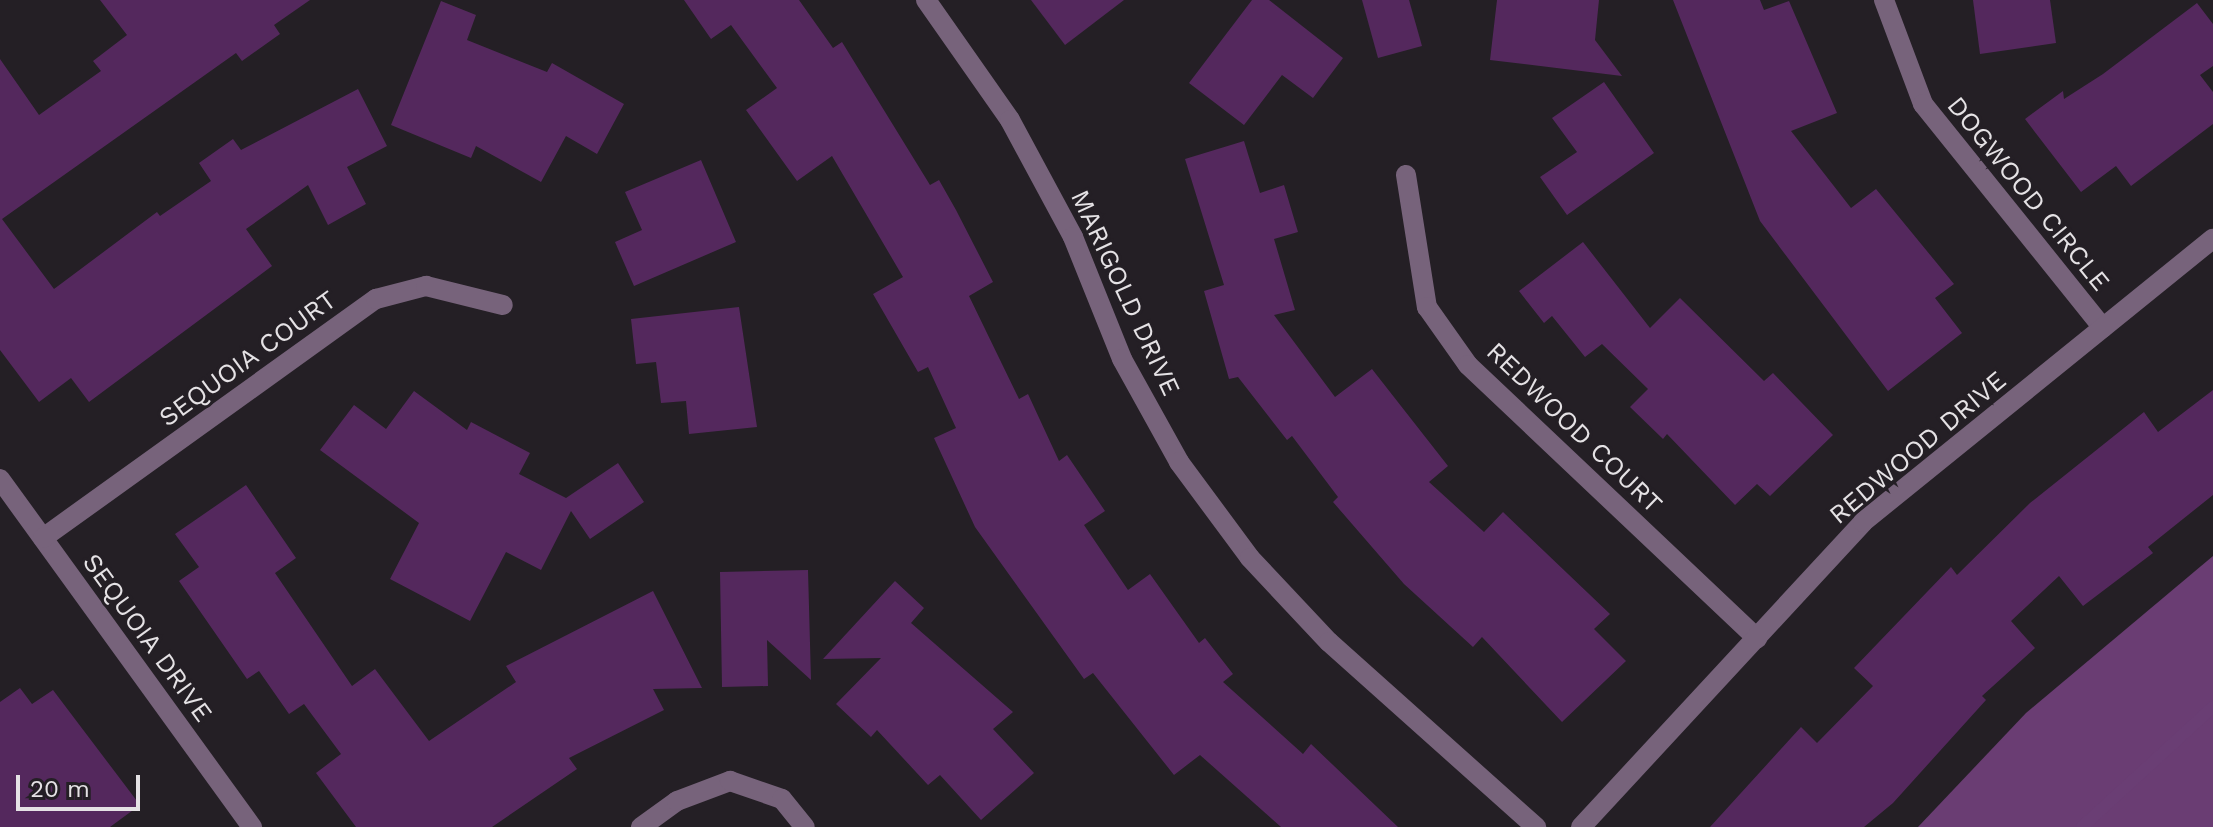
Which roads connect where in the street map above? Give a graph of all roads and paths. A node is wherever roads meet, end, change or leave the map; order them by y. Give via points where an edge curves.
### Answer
1 (926, 0) edge
2 (1884, 0) edge
3 (1406, 175) dead end
4 (2213, 239) edge
5 (503, 305) dead end
6 (2103, 328) junction
7 (0, 479) edge
8 (43, 538) junction
9 (1757, 638) junction
10 (252, 827) edge
11 (641, 827) edge
12 (805, 827) edge
13 (1536, 827) edge
14 (1581, 827) edge

1 - 13 street, MARIGOLD DRIVE via 1010,120 1073,237 1122,359 1179,462 1241,546 1329,642
2 - 6 street, DOGWOOD CIRCLE via 1923,104 1973,174
3 - 9 street, REDWOOD COURT via 1427,307 1468,365
4 - 6 street, REDWOOD DRIVE
5 - 8 street, SEQUOIA COURT via 426,286 376,299
6 - 9 street, REDWOOD DRIVE via 1863,522
7 - 8 street, SEQUOIA DRIVE
8 - 10 street, SEQUOIA DRIVE
9 - 14 street, REDWOOD DRIVE
11 - 12 street via 677,801 730,781 782,799

